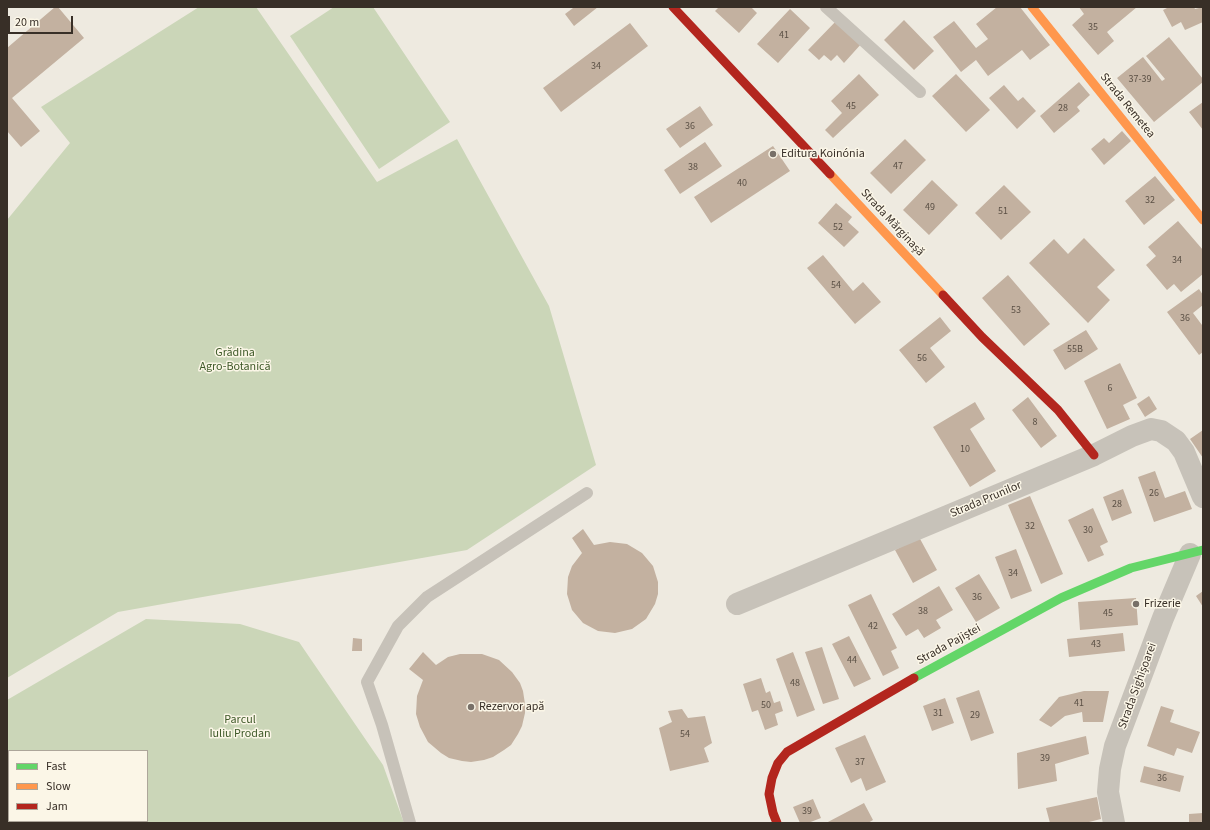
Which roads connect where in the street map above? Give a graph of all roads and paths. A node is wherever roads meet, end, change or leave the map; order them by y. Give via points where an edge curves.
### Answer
1 (673, 7) edge
2 (826, 7) edge
3 (1032, 7) edge
4 (920, 92) dead end
5 (1203, 220) edge
6 (1094, 455) junction
7 (587, 493) dead end
8 (1203, 497) edge
9 (1196, 552) edge
10 (736, 604) dead end
11 (410, 823) edge
12 (778, 823) edge
13 (1114, 823) edge

1 - 6 street, Strada Mărginașă via 982,337 1058,410
2 - 4 lane
3 - 5 street, Strada Remetea
6 - 8 street, Strada Prunilor via 1142,432 1151,429 1161,431 1176,441 1184,452
6 - 10 street, Strada Prunilor
7 - 11 lane via 427,597 398,626 367,682
9 - 12 street, Strada Pajiștei via 1131,568 1061,598 787,752 778,763 769,794
9 - 13 street, Strada Sighișoarei via 1163,618 1115,746 1108,792

